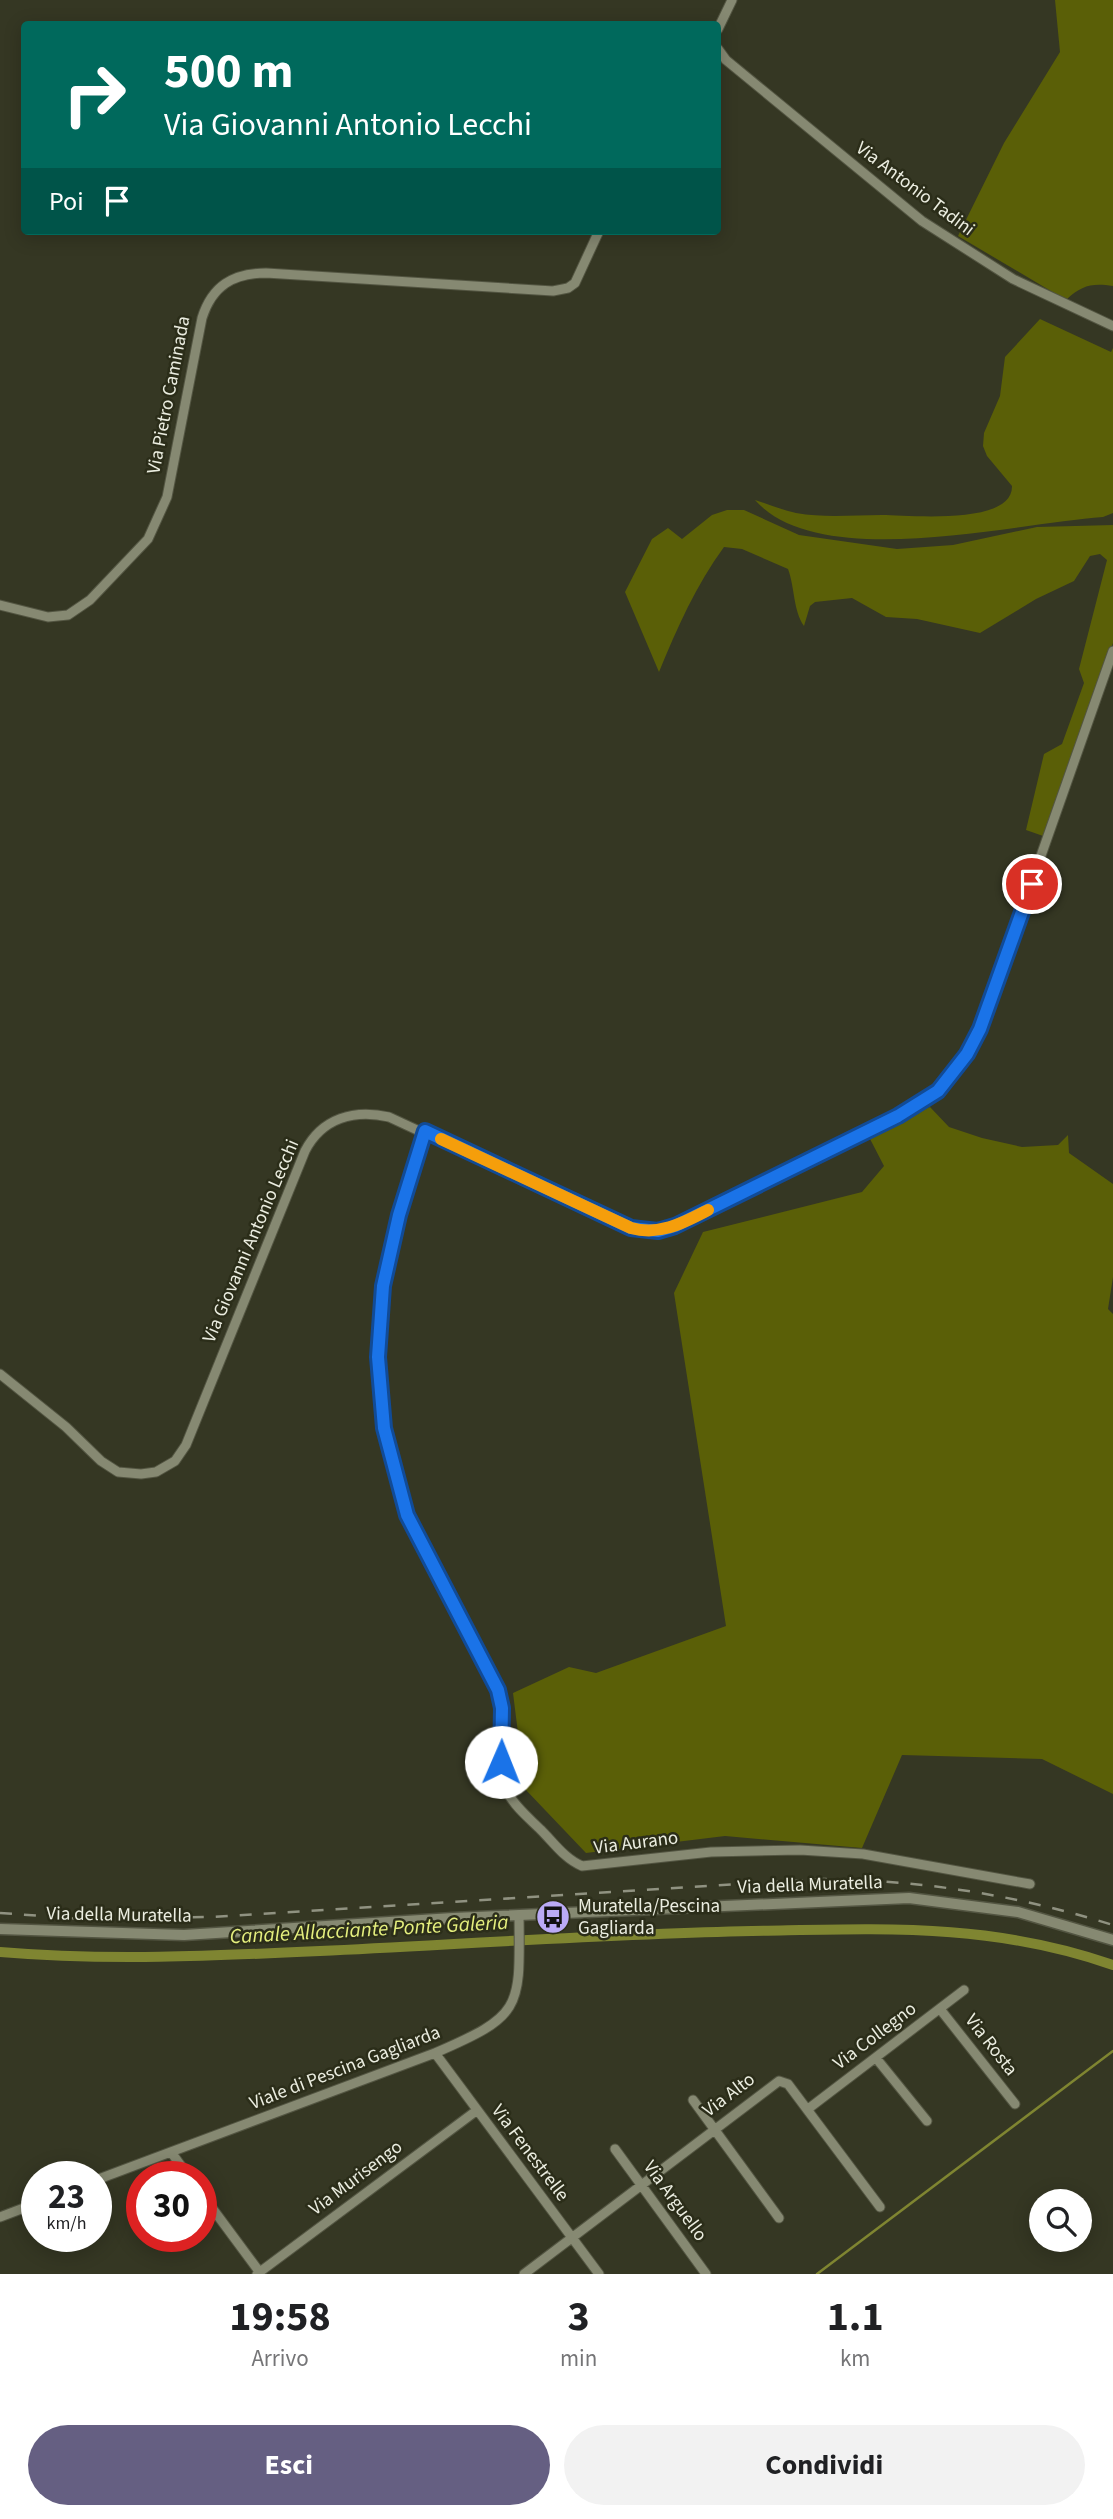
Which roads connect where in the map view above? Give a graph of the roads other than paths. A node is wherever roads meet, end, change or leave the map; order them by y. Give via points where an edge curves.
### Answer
1 (732, 0) edge
2 (721, 23) edge
3 (721, 53) edge
4 (597, 235) edge
5 (1113, 327) edge
6 (0, 605) edge
7 (1113, 651) edge
8 (425, 1131) junction
9 (0, 1374) edge
10 (1030, 1884) dead end
11 (519, 1915) junction
12 (0, 1929) edge
13 (1113, 1940) edge
14 (964, 1990) dead end
15 (940, 2009) junction
16 (435, 2053) junction
17 (876, 2057) junction
18 (693, 2099) dead end
19 (1015, 2104) dead end
20 (808, 2109) junction
21 (476, 2111) junction
22 (927, 2121) dead end
23 (714, 2128) junction
24 (615, 2149) dead end
25 (171, 2152) junction
26 (177, 2161) edge
27 (112, 2174) edge
28 (641, 2184) junction
29 (880, 2207) dead end
30 (21, 2209) edge
31 (217, 2215) edge
32 (0, 2217) edge
33 (779, 2218) dead end
34 (572, 2237) junction
35 (259, 2273) edge
36 (524, 2274) edge
37 (599, 2274) edge
38 (706, 2274) edge

1 - 2 street
3 - 5 street, Via Antonio Tadini via 922,221 1013,279
4 - 6 street, Via Pietro Caminada via 575,282 553,291 266,273 227,281 213,293 202,318 167,497 148,539 90,600 68,615 48,617
7 - 8 street, Via Giovanni Antonio Lecchi via 986,1014 967,1054 930,1098 658,1231 622,1225
8 - 9 street, Via Giovanni Antonio Lecchi via 389,1117 357,1114 332,1121 314,1137 279,1211 186,1445 168,1466 141,1475 112,1469
8 - 10 street, Via Aurano via 399,1215 383,1290 378,1357 384,1428 407,1515 498,1690 502,1773 517,1805 570,1860 582,1866 711,1852 800,1850 872,1856
11 - 12 street, Via della Muratella via 155,1936
11 - 13 street, Via della Muratella via 916,1898 1027,1914
11 - 16 street, Viale di Pescina Gagliarda via 519,1980 506,2014 487,2030
14 - 15 street, Via Collegno
15 - 17 street, Via Collegno
15 - 19 street, Via Rosta
16 - 21 street, Via Fenestrelle
16 - 25 street, Viale di Pescina Gagliarda
17 - 20 street, Via Collegno
17 - 22 street
18 - 23 street
20 - 23 street, Via Alto via 789,2084 779,2081
20 - 29 street, Via Alto
21 - 34 street, Via Fenestrelle
21 - 35 street, Via Murisengo
23 - 28 street, Via Alto
23 - 33 street
24 - 28 street, Via Arguello
25 - 26 street
25 - 27 street, Viale di Pescina Gagliarda
28 - 34 street, Via Alto
28 - 38 street, Via Arguello
30 - 32 street
31 - 35 street
34 - 36 street, Via Alto
34 - 37 street, Via Fenestrelle

